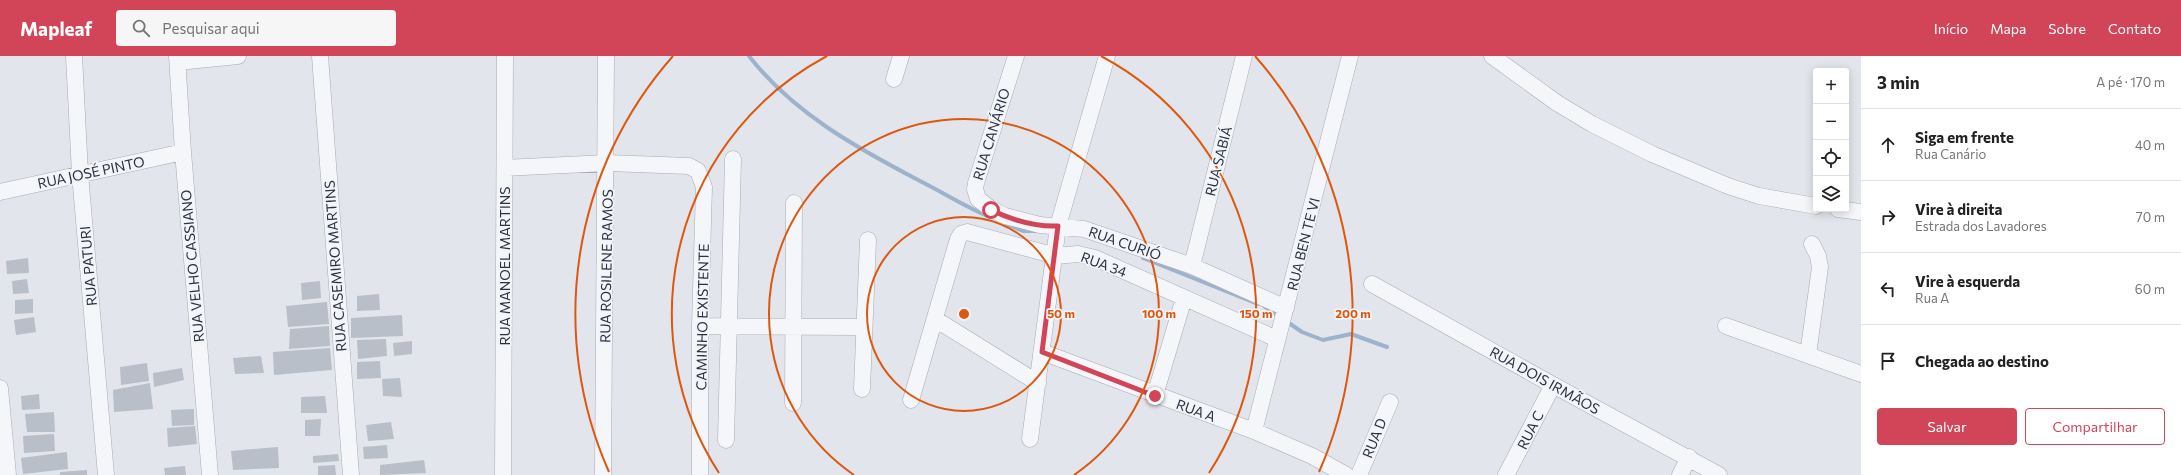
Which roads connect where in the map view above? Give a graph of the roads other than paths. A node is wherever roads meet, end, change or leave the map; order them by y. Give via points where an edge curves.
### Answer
1 (74, 56) edge
2 (238, 56) edge
3 (320, 56) edge
4 (506, 56) edge
5 (606, 56) edge
6 (901, 56) edge
7 (1016, 56) edge
8 (1107, 56) edge
9 (1244, 56) edge
10 (1350, 56) edge
11 (1492, 56) edge
12 (177, 59) edge
13 (894, 79) dead end
14 (183, 152) junction
15 (733, 159) dead end
16 (606, 163) junction
17 (505, 168) junction
18 (80, 174) junction
19 (0, 192) edge
20 (794, 203) dead end
21 (1813, 205) edge
22 (1849, 210) edge
23 (1861, 212) edge
24 (1058, 228) junction
25 (868, 240) dead end
26 (1812, 244) dead end
27 (1056, 251) junction
28 (1192, 266) junction
29 (1372, 284) dead end
30 (1184, 298) junction
31 (1285, 311) junction
32 (935, 319) junction
33 (700, 326) junction
34 (730, 326) junction
35 (794, 326) junction
36 (1726, 326) dead end
37 (864, 327) junction
38 (1278, 335) junction
39 (1042, 352) junction
40 (1808, 355) junction
41 (1861, 374) edge
42 (1038, 383) junction
43 (1553, 385) junction
44 (0, 388) edge
45 (862, 389) dead end
46 (1155, 396) junction
47 (911, 400) dead end
48 (1390, 402) dead end
49 (793, 404) dead end
50 (1254, 431) junction
51 (1030, 439) dead end
52 (726, 440) dead end
53 (1689, 457) junction
54 (8, 475) edge
55 (106, 475) edge
56 (210, 475) edge
57 (351, 475) edge
58 (503, 475) edge
59 (603, 475) edge
60 (700, 475) edge
61 (1346, 475) edge
62 (1359, 475) edge
63 (1506, 475) edge
64 (1680, 475) edge
65 (1719, 475) edge

1 - 18 street, RUA PATURI
2 - 12 street
3 - 57 street, RUA CASEMIRO MARTINS
4 - 17 street, RUA MANOEL MARTINS
5 - 16 street, RUA ROSILENE RAMOS
6 - 13 street
7 - 24 street, RUA CANÁRIO via 976,183 976,194 981,202 1005,216
8 - 24 street
9 - 28 street, RUA SABIÁ
10 - 31 street, RUA BEN TE VI
11 - 21 street via 1557,103 1652,154 1728,186 1759,196
12 - 14 street, RUA VELHO CASSIANO
14 - 18 street, RUA JOSÉ PINTO
14 - 56 street, RUA VELHO CASSIANO
15 - 34 street
16 - 17 street
16 - 33 street, CAMINHO EXISTENTE via 689,166 698,171 704,187
16 - 59 street, RUA ROSILENE RAMOS
17 - 58 street, RUA MANOEL MARTINS
18 - 19 street, RUA JOSÉ PINTO
18 - 55 street, RUA PATURI
20 - 35 street
22 - 23 street
24 - 27 street
24 - 28 street, RUA CURIÓ via 1081,228
25 - 37 street
26 - 40 street via 1820,267
27 - 30 street, RUA 34 via 1094,258
27 - 32 street, RUA 34 via 963,233 958,239
27 - 39 street
28 - 31 street
29 - 43 street, RUA DOIS IRMÃOS
30 - 38 street, RUA 34
30 - 46 street
31 - 38 street, RUA BEN TE VI
32 - 42 street
32 - 47 street, RUA 34
33 - 34 street
33 - 60 street, CAMINHO EXISTENTE
34 - 35 street
34 - 52 street
35 - 37 street
35 - 49 street
36 - 40 street
37 - 45 street
38 - 50 street, RUA BEN TE VI
39 - 42 street
39 - 46 street, RUA A
40 - 41 street
42 - 51 street
43 - 53 street, RUA DOIS IRMÃOS
43 - 63 street, RUA C
44 - 54 street
46 - 50 street, RUA A
48 - 62 street, RUA D
50 - 61 street, RUA A via 1312,456
53 - 64 street
53 - 65 street, RUA DOIS IRMÃOS

